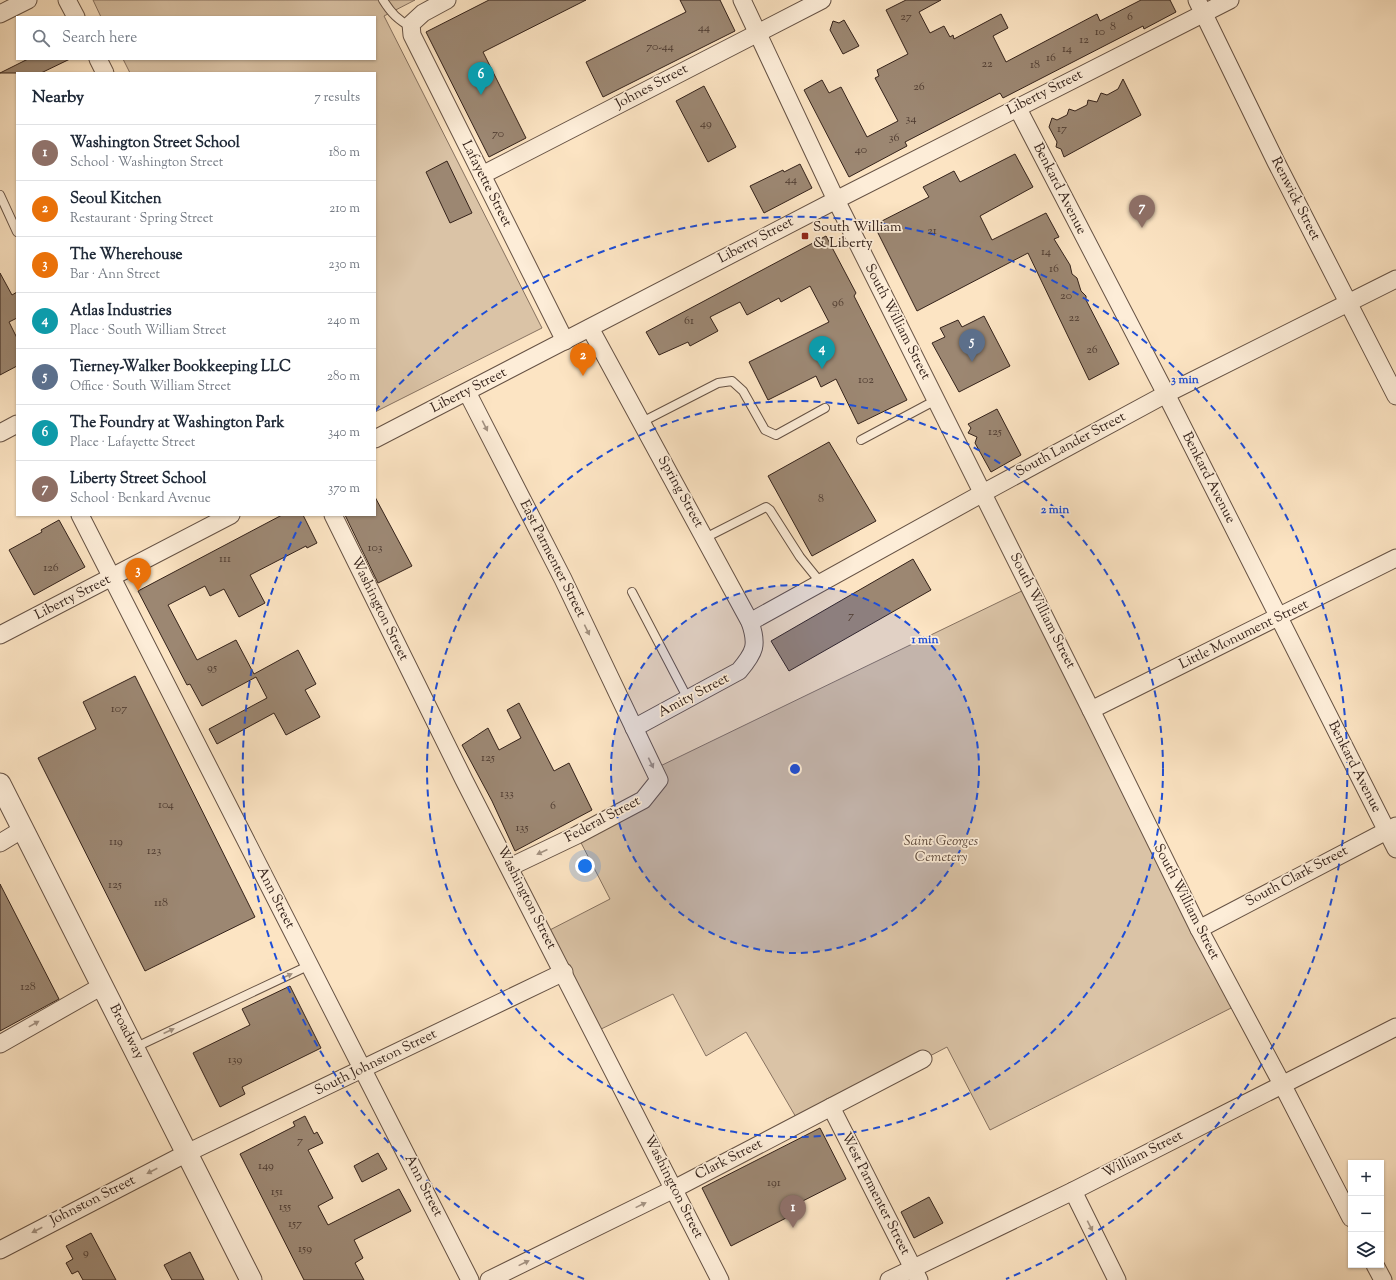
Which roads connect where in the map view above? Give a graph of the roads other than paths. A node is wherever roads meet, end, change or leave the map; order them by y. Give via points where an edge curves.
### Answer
1 (28, 0) edge
2 (68, 0) edge
3 (384, 0) edge
4 (447, 0) edge
5 (742, 0) edge
6 (822, 0) edge
7 (1230, 0) edge
8 (1200, 7) edge
9 (0, 14) edge
10 (76, 16) edge
11 (411, 27) junction
12 (758, 32) junction
13 (98, 60) edge
14 (104, 72) edge
15 (1017, 107) junction
16 (482, 175) junction
17 (0, 195) edge
18 (836, 200) junction
19 (16, 230) edge
20 (1396, 279) edge
21 (1349, 303) junction
22 (590, 328) junction
23 (564, 341) junction
24 (467, 392) junction
25 (1166, 394) junction
26 (1396, 396) edge
27 (936, 400) junction
28 (825, 408) dead end
29 (642, 422) junction
30 (16, 425) edge
31 (0, 433) edge
32 (376, 438) edge
33 (861, 440) dead end
34 (983, 493) junction
35 (81, 516) edge
36 (229, 516) edge
37 (334, 516) edge
38 (705, 538) junction
39 (1396, 558) edge
40 (112, 578) junction
41 (821, 583) junction
42 (632, 592) dead end
43 (1278, 618) junction
44 (750, 622) junction
45 (0, 635) edge
46 (749, 659) joint
47 (688, 699) junction
48 (1092, 710) junction
49 (634, 728) junction
50 (0, 784) edge
51 (1391, 828) edge
52 (23, 829) junction
53 (0, 843) edge
54 (1396, 849) edge
55 (510, 867) junction
56 (1199, 929) junction
57 (310, 965) junction
58 (564, 972) junction
59 (102, 986) junction
60 (1396, 1027) edge
61 (0, 1044) edge
62 (134, 1048) junction
63 (923, 1059) dead end
64 (364, 1069) junction
65 (1282, 1084) junction
66 (831, 1107) junction
67 (187, 1153) junction
68 (674, 1189) junction
69 (1073, 1191) junction
70 (1348, 1212) edge
71 (0, 1250) edge
72 (1377, 1268) edge
73 (916, 1274) edge
74 (251, 1280) edge
75 (470, 1280) edge
76 (489, 1280) edge
77 (720, 1280) edge
78 (889, 1280) edge
79 (1118, 1280) edge
80 (1383, 1280) edge

1 - 9 street
2 - 10 street
3 - 11 lane via 400,21
4 - 11 street via 423,13
5 - 12 street, South William Street
6 - 12 street, Johnes Street
7 - 8 street, Liberty Street
8 - 15 street, Liberty Street
8 - 21 street, Renwick Street
11 - 16 street, Lafayette Street via 412,35
12 - 16 street, Johnes Street
12 - 18 street, South William Street
13 - 14 street
15 - 18 street, Liberty Street
15 - 25 street, Benkard Avenue
16 - 23 street, Lafayette Street
17 - 19 lane
18 - 22 street, Liberty Street
18 - 27 street, South William Street
20 - 21 street, South Lander Street
21 - 25 street, South Lander Street
21 - 26 street, Renwick Street
22 - 23 street, Liberty Street
22 - 29 street, Spring Street
23 - 24 street, Liberty Street
24 - 32 street, Liberty Street
24 -> 49 street, East Parmenter Street via 563,579
25 - 34 street, South Lander Street
25 - 43 street, Benkard Avenue
27 - 33 lane
27 - 34 street, South William Street
28 - 29 lane via 776,435 765,430 743,391 732,381 718,383
29 - 38 street, Spring Street
30 - 31 street
34 - 41 street, South Lander Street
34 - 48 street, South William Street
35 - 40 street, Ann Street
36 - 40 street, Liberty Street
37 - 55 street, Washington Street
38 - 41 lane via 766,507
38 - 44 street, Spring Street
39 - 43 street, Little Monument Street
40 - 45 street, Liberty Street
40 - 57 street, Ann Street
41 - 44 street, South Lander Street
42 - 47 lane
43 - 48 street, Little Monument Street
43 - 51 street, Benkard Avenue
44 - 46 street, Spring Street via 756,639
46 - 47 street, Amity Street via 739,671
47 - 49 street, Amity Street
48 - 56 street, South William Street
49 -> 55 street, Federal Street via 659,780 643,800
50 - 52 street, Broadway
51 - 54 street, Benkard Avenue
51 - 56 street, South Clark Street
52 - 53 street
52 - 59 street, Broadway
55 - 58 street, Washington Street
56 - 65 street, South William Street
62 -> 57 lane
57 - 64 street, Ann Street
58 - 64 street, South Johnston Street
58 - 68 street, Washington Street
61 -> 59 street
59 - 62 street, Broadway
60 - 65 street, William Street
62 - 67 street, Broadway
63 - 66 street, Clark Street
64 - 67 street, South Johnston Street
64 - 75 street, Ann Street
65 - 69 street, William Street
65 - 70 street, South William Street
66 - 68 street, Clark Street
66 - 73 street, West Parmenter Street
67 -> 71 street, Johnston Street
67 - 74 street, Broadway
76 -> 68 street, Clark Street
68 - 77 street, Washington Street
69 - 73 street, William Street
69 -> 79 street
72 - 80 street
73 - 78 street, William Street

